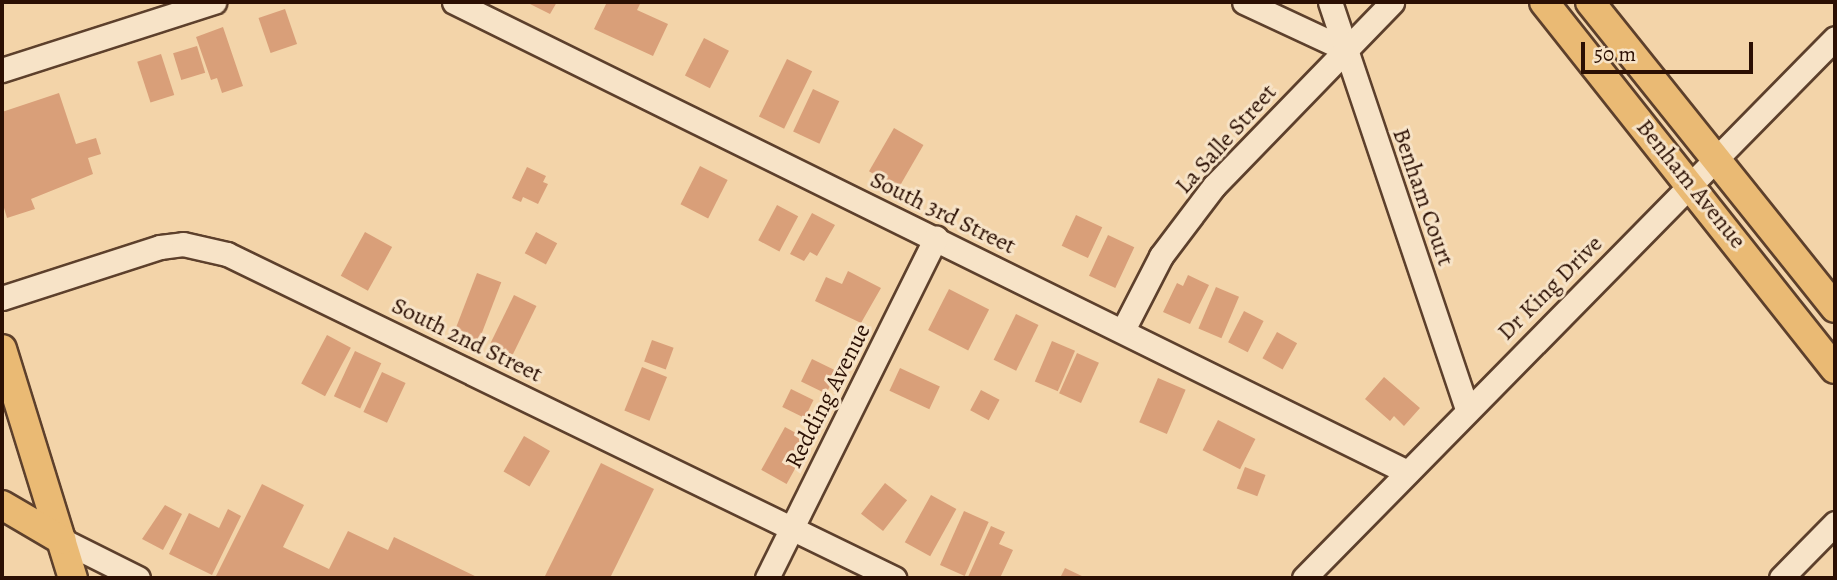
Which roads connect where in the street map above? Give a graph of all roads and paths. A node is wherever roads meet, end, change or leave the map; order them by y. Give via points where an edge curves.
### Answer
1 (214, 2) edge
2 (454, 2) edge
3 (1244, 2) edge
4 (1330, 2) edge
5 (1392, 2) edge
6 (1544, 2) edge
7 (1590, 2) edge
8 (1835, 38) edge
9 (1345, 49) junction
10 (2, 70) edge
11 (1715, 159) junction
12 (1692, 183) junction
13 (936, 238) junction
14 (2, 298) edge
15 (1835, 308) edge
16 (1124, 330) junction
17 (2, 349) edge
18 (1835, 369) edge
19 (10, 375) junction
20 (1467, 409) junction
21 (2, 424) edge
22 (1407, 472) junction
23 (2, 506) edge
24 (1835, 523) edge
25 (791, 528) junction
26 (62, 540) junction
27 (74, 578) edge
28 (138, 578) edge
29 (767, 578) edge
30 (894, 578) edge
31 (1304, 578) edge
32 (1781, 578) edge

1 - 10 street
2 - 13 street, South 3rd Street
3 - 9 street
4 - 9 street, Benham Court
5 - 9 street, La Salle Street
6 - 12 main road, Benham Avenue
7 - 11 main road, Benham Avenue
8 - 11 street, Dr King Drive
9 - 16 street, La Salle Street via 1214,186 1161,256
9 - 20 street, Benham Court
11 - 12 street, Dr King Drive
11 - 15 main road, Benham Avenue
12 - 18 main road, Benham Avenue
12 - 20 street, Dr King Drive
13 - 16 street, South 3rd Street
13 - 25 street, Redding Avenue
14 - 25 street, South 2nd Street via 160,247 183,244 227,254
16 - 22 street, South 3rd Street
17 - 19 main road
19 - 21 main road
19 - 26 main road
20 - 22 street, Dr King Drive
22 - 31 street, Dr King Drive
23 - 26 main road
24 - 32 street
25 - 29 street, Redding Avenue
25 - 30 street, South 2nd Street
26 - 27 main road
26 - 28 street

